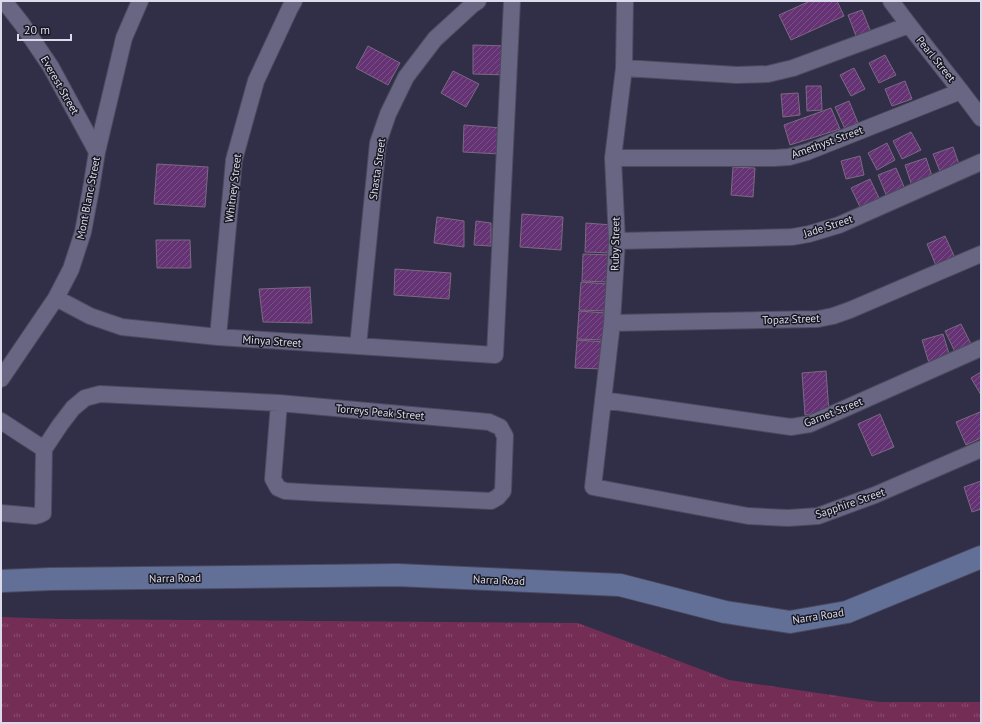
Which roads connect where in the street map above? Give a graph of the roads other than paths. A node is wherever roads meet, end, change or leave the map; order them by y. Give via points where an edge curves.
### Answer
1 (4, 1) edge
2 (140, 1) edge
3 (294, 1) edge
4 (478, 1) edge
5 (512, 1) edge
6 (625, 1) edge
7 (891, 1) edge
8 (909, 25) junction
9 (624, 68) junction
10 (961, 91) junction
11 (981, 118) edge
12 (97, 152) junction
13 (613, 158) junction
14 (981, 162) edge
15 (617, 240) junction
16 (981, 254) edge
17 (56, 298) junction
18 (612, 322) junction
19 (218, 337) junction
20 (358, 346) junction
21 (981, 348) edge
22 (1, 379) edge
23 (603, 400) junction
24 (279, 403) junction
25 (1, 421) edge
26 (44, 449) junction
27 (981, 449) edge
28 (593, 487) joint
29 (1, 513) edge
30 (981, 557) edge
31 (1, 581) edge

1 - 12 street, Everest Street via 51,67
2 - 12 street, Mont Blanc Street via 124,38
3 - 19 street, Whitney Street via 256,81 234,160
4 - 20 street, Shasta Street via 435,39 406,77 388,114 378,143
5 - 20 street, Minya Street via 495,355
6 - 9 street, Ruby Street
7 - 8 street, Pearl Street
8 - 9 street via 793,68 768,74 737,75
8 - 10 street, Pearl Street
9 - 13 street, Ruby Street
10 - 11 street, Pearl Street
10 - 13 street, Amethyst Street via 789,157
12 - 17 street, Mont Blanc Street via 83,232 71,269
13 - 15 street, Ruby Street
14 - 15 street, Jade Street via 839,224 809,234 792,237
15 - 18 street, Ruby Street
16 - 18 street, Topaz Street via 850,310 818,319
17 - 19 street, Minya Street via 90,316 122,327
17 - 22 street, Mont Blanc Street
18 - 23 street, Ruby Street
19 - 20 street, Minya Street
21 - 23 street, Garnet Street via 810,424 791,427
23 - 28 street, Ruby Street
24 - 24 street, Torreys Peak Street via 489,422 500,427 505,436 502,491 492,500 318,493 278,488 273,479
24 - 26 street, Torreys Peak Street via 100,394 85,398 73,408
25 - 26 street
26 - 29 street via 43,513 35,516
27 - 28 street, Sapphire Street via 875,495 818,516 748,516
30 - 31 street, Narra Road via 847,612 790,622 725,612 620,585 397,575

